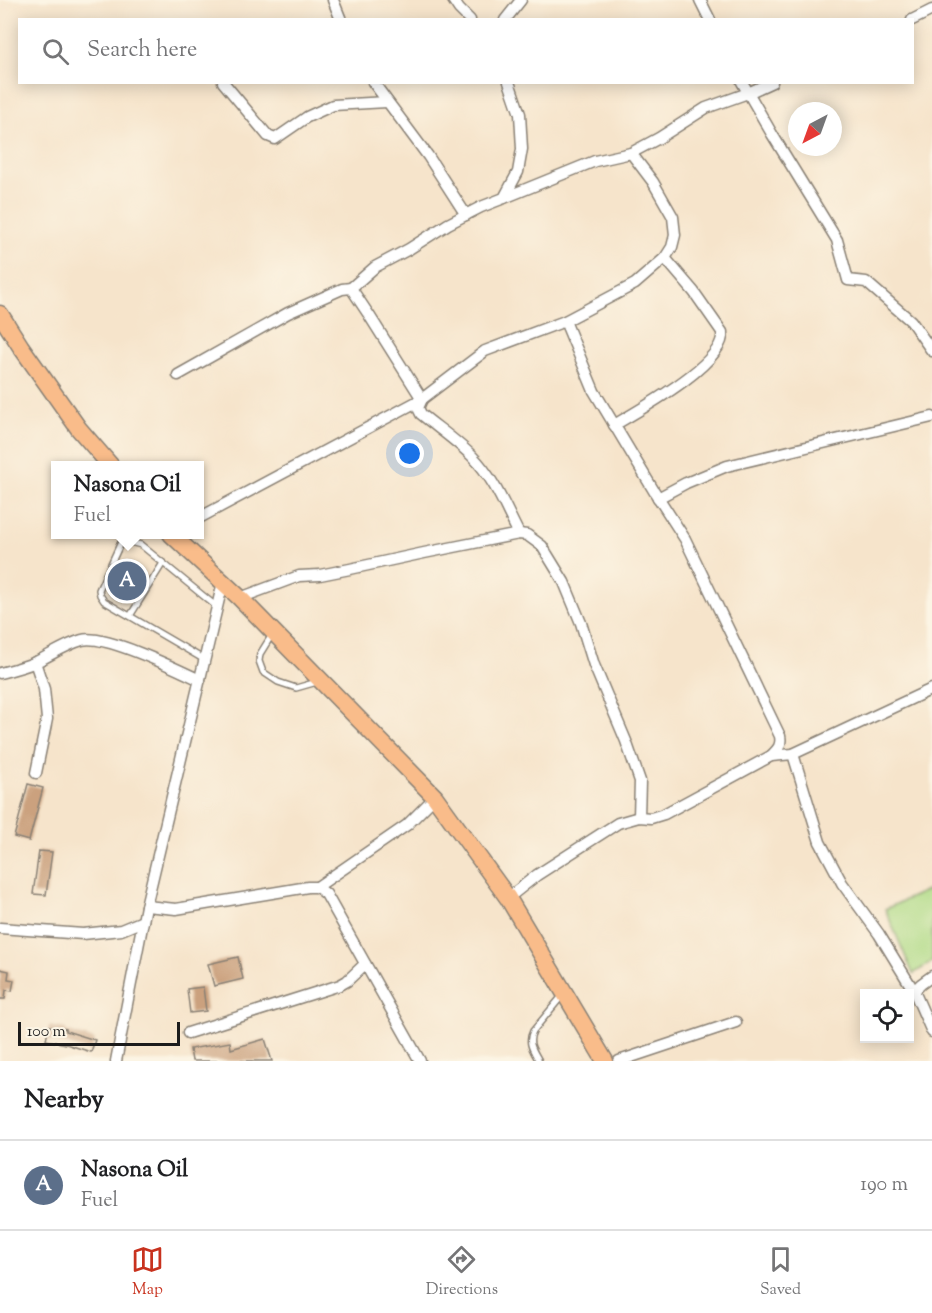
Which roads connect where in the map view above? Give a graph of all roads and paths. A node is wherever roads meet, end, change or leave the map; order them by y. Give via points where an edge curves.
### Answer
1 (333, 0) edge
2 (453, 0) edge
3 (521, 0) edge
4 (700, 0) edge
5 (932, 10) edge
6 (340, 18) edge
7 (468, 18) edge
8 (507, 18) edge
9 (709, 18) edge
10 (914, 19) edge
11 (225, 84) edge
12 (374, 84) edge
13 (510, 84) edge
14 (743, 84) edge
15 (768, 84) edge
16 (748, 93) junction
17 (387, 102) junction
18 (631, 153) junction
19 (504, 198) junction
20 (466, 215) junction
21 (665, 258) junction
22 (351, 288) junction
23 (0, 314) edge
24 (565, 321) junction
25 (932, 351) edge
26 (178, 375) dead end
27 (422, 399) junction
28 (932, 417) edge
29 (614, 425) junction
30 (107, 461) edge
31 (658, 498) junction
32 (204, 515) edge
33 (519, 534) junction
34 (122, 539) edge
35 (128, 539) edge
36 (176, 539) edge
37 (163, 563) junction
38 (223, 582) junction
39 (240, 598) junction
40 (217, 607) junction
41 (130, 616) junction
42 (273, 632) junction
43 (205, 660) junction
44 (35, 662) junction
45 (0, 673) edge
46 (200, 680) junction
47 (322, 681) junction
48 (932, 688) edge
49 (793, 754) junction
50 (771, 756) junction
51 (36, 773) dead end
52 (435, 797) junction
53 (639, 817) junction
54 (317, 887) junction
55 (508, 898) junction
56 (146, 906) junction
57 (143, 921) junction
58 (0, 928) edge
59 (365, 964) junction
60 (932, 976) edge
61 (913, 989) edge
62 (914, 991) joint
63 (564, 993) junction
64 (736, 1022) dead end
65 (932, 1032) edge
66 (188, 1033) dead end
67 (116, 1061) edge
68 (420, 1061) edge
69 (539, 1061) edge
70 (605, 1061) edge
71 (619, 1061) edge

1 - 6 street
2 - 7 street
3 - 8 street
4 - 9 street
5 - 10 street
11 - 17 street via 274,139 333,105
12 - 17 street
13 - 19 street via 520,114 522,149 518,172
14 - 16 street
15 - 16 street
16 - 18 street via 706,108
16 - 25 street via 837,240 848,280 866,282 911,321
17 - 20 street
18 - 19 street via 595,161
18 - 21 street via 673,217 675,235
19 - 20 street
20 - 22 street via 375,267
21 - 24 street via 635,284
21 - 29 street via 694,292 723,339 716,351 674,390
22 - 26 street via 288,313
22 - 27 street
23 - 30 main road via 79,429
24 - 27 street via 485,351
24 - 29 street via 594,391
27 - 32 street
27 - 33 street via 418,408 421,414 484,470
28 - 31 street via 727,466
29 - 31 street
31 - 50 street via 685,539 780,736 779,747
33 - 39 street via 299,576
33 - 53 street via 542,546 564,582 640,781
34 - 41 lane via 99,590 104,601
35 - 37 lane
36 - 38 main road
37 - 40 lane
37 - 41 lane
38 - 39 main road
38 - 40 street
39 - 42 main road
40 - 43 street
41 - 43 lane
42 - 47 main road
42 - 47 lane via 260,654 263,672 296,688
43 - 46 street
44 - 45 street
44 - 46 street via 85,640 102,641
44 - 51 street via 44,689 47,719
46 - 56 street
47 - 52 main road
48 - 49 street
49 - 50 street
49 - 61 street via 820,842 842,883
50 - 53 street via 664,814
52 - 54 street via 407,825
52 - 55 main road
53 - 55 street via 618,823
54 - 56 street via 176,909
54 - 59 street via 326,894
55 - 63 main road
56 - 57 street
57 - 58 street via 121,930 83,934
57 - 67 street
59 - 66 street via 340,985
59 - 68 street
60 - 62 street
62 - 65 street
63 - 69 lane via 532,1031 530,1044
63 - 70 main road
64 - 71 street

